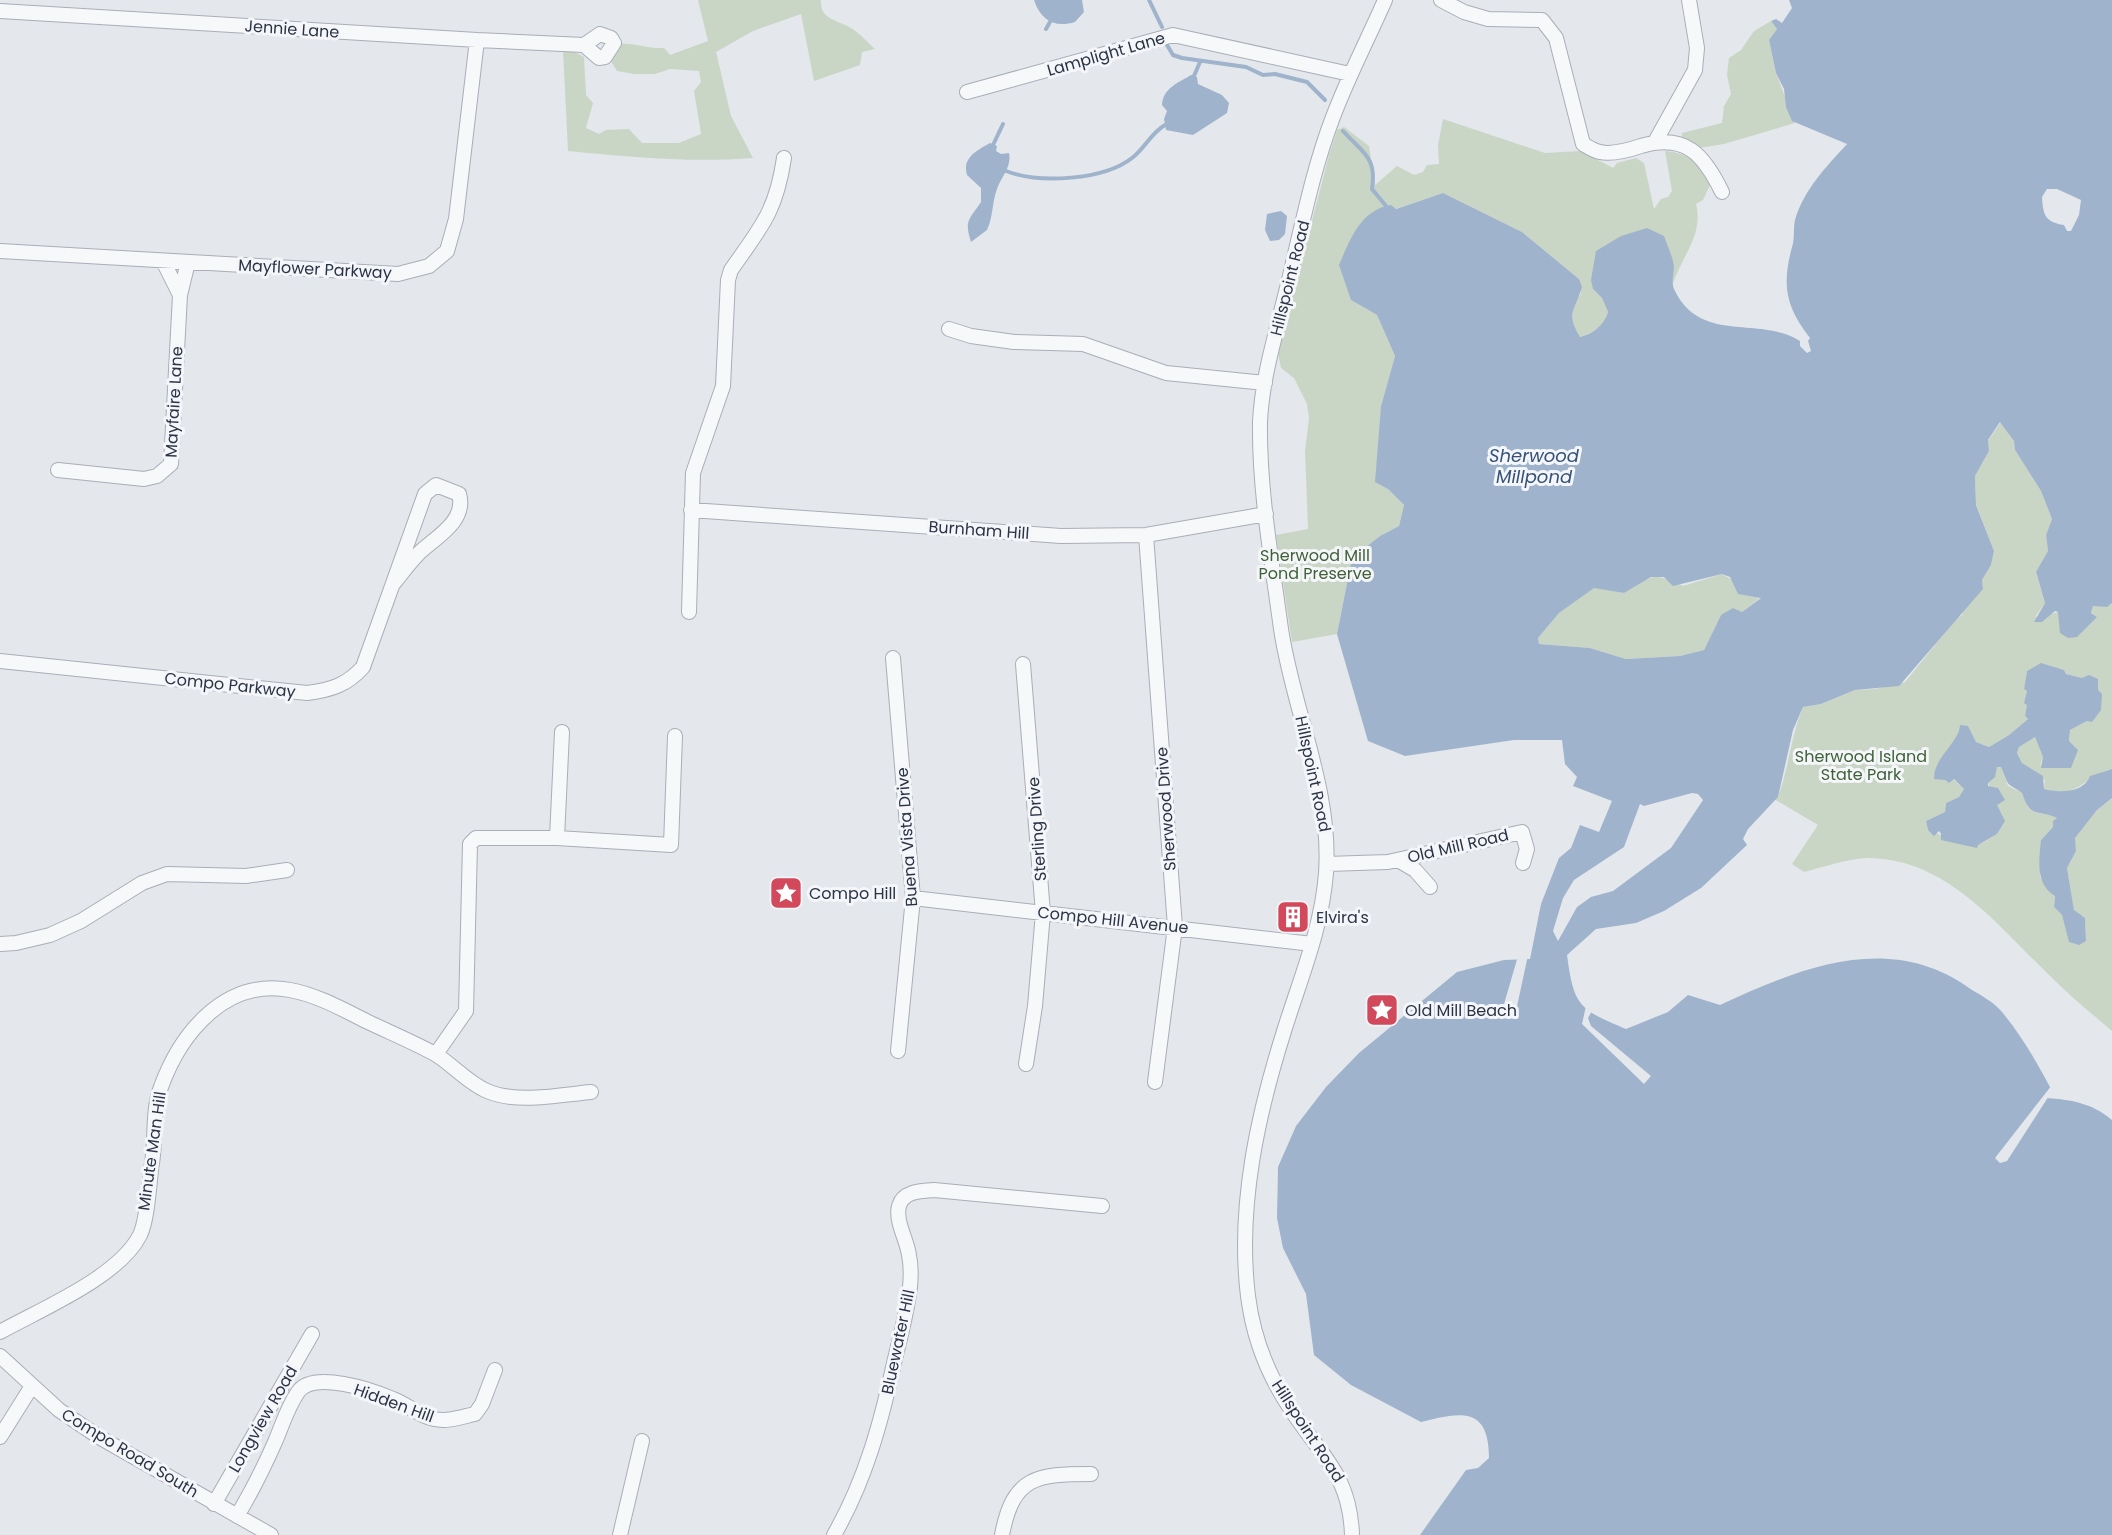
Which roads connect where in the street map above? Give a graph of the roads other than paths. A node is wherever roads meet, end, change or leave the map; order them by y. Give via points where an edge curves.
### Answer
1 (1385, 0) edge
2 (1441, 0) edge
3 (1689, 0) edge
4 (0, 11) edge
5 (477, 40) junction
6 (584, 45) dead end
7 (1350, 74) junction
8 (967, 92) dead end
9 (1655, 142) junction
10 (784, 158) dead end
11 (1722, 192) dead end
12 (0, 251) edge
13 (163, 261) junction
14 (188, 262) junction
15 (180, 295) junction
16 (949, 329) dead end
17 (1265, 382) junction
18 (58, 470) dead end
19 (691, 510) junction
20 (1266, 514) junction
21 (1146, 535) junction
22 (394, 583) junction
23 (689, 612) dead end
24 (893, 658) dead end
25 (0, 661) edge
26 (1023, 664) dead end
27 (561, 732) dead end
28 (675, 736) dead end
29 (557, 838) junction
30 (1398, 860) junction
31 (1523, 863) dead end
32 (1327, 864) junction
33 (287, 870) dead end
34 (1430, 887) dead end
35 (913, 898) junction
36 (1043, 913) junction
37 (1175, 927) junction
38 (0, 944) edge
39 (1312, 944) junction
40 (898, 1051) dead end
41 (436, 1054) junction
42 (1026, 1064) dead end
43 (1155, 1082) dead end
44 (591, 1092) dead end
45 (1102, 1206) dead end
46 (0, 1332) edge
47 (312, 1334) dead end
48 (0, 1357) edge
49 (495, 1370) dead end
50 (32, 1386) junction
51 (0, 1437) edge
52 (642, 1442) dead end
53 (1091, 1474) dead end
54 (214, 1504) junction
55 (237, 1516) junction
56 (271, 1535) edge
57 (620, 1535) edge
58 (834, 1535) edge
59 (1002, 1535) edge
60 (1352, 1535) edge

1 - 7 street, Hillspoint Road
2 - 9 street via 1488,19 1537,18 1547,23 1559,47 1583,144 1601,152 1625,151
3 - 9 street via 1697,48 1695,70
4 - 5 street, Jennie Lane
5 - 6 street, Jennie Lane
5 - 14 street, Mayflower Parkway via 456,219 447,251 429,266 398,274
7 - 8 street, Lamplight Lane via 1173,35
7 - 17 street, Hillspoint Road via 1323,147
9 - 11 street via 1680,144 1698,153 1712,170
10 - 19 street via 780,187 770,213 728,280 723,386 695,463
12 - 13 street, Mayflower Parkway
13 - 14 street, Mayflower Parkway
13 - 15 street, Mayfaire Lane
14 - 15 street, Mayfaire Lane
15 - 18 street, Mayfaire Lane via 171,464 157,476 144,478
16 - 17 street via 1014,342 1083,344 1166,373
17 - 20 street, Hillspoint Road via 1260,447
19 - 21 street, Burnham Hill via 1061,536
19 - 23 street
20 - 21 street, Burnham Hill
20 - 32 street, Hillspoint Road via 1284,645 1321,800
21 - 37 street, Sherwood Drive
22 - 22 street, Compo Parkway via 425,494 436,485 459,494 459,515
22 - 25 street, Compo Parkway via 363,667 351,681 331,690 307,693
24 - 35 street, Buena Vista Drive
26 - 36 street, Sterling Drive
27 - 29 street
28 - 29 street via 671,845
29 - 41 street via 476,838 470,844 466,1011
30 - 31 street, Old Mill Road via 1522,832 1527,849
30 - 32 street, Old Mill Road
30 - 34 street, Old Mill Road via 1411,866
32 - 39 street, Hillspoint Road
33 - 38 street via 246,876 166,874 142,883 81,921 50,935
35 - 36 street, Compo Hill Avenue
35 - 40 street, Buena Vista Drive
36 - 37 street, Compo Hill Avenue
36 - 42 street, Sterling Drive
37 - 39 street, Compo Hill Avenue
37 - 43 street, Sherwood Drive
39 - 60 street, Hillspoint Road via 1259,1120 1247,1217 1246,1273 1253,1323 1267,1364 1293,1414 1340,1478 1348,1498
41 - 44 street, Minute Man Hill via 485,1091 502,1096
41 - 46 street, Minute Man Hill via 328,1003 291,990 264,988 239,994 213,1008 194,1027 167,1070 158,1094 141,1233 110,1270
45 - 58 street, Bluewater Hill via 934,1190 917,1191 905,1197 899,1206 899,1220 909,1256 910,1286 901,1331 880,1426 863,1475
47 - 54 street, Longview Road
48 - 50 street, Compo Road South
49 - 55 street, Hidden Hill via 475,1414 448,1420 432,1419 394,1399 355,1387 318,1381 307,1384 287,1411
50 - 51 street
50 - 54 street, Compo Road South via 99,1437
52 - 57 street
53 - 59 street via 1043,1476 1023,1486 1010,1505
54 - 55 street, Compo Road South
55 - 56 street, Compo Road South

